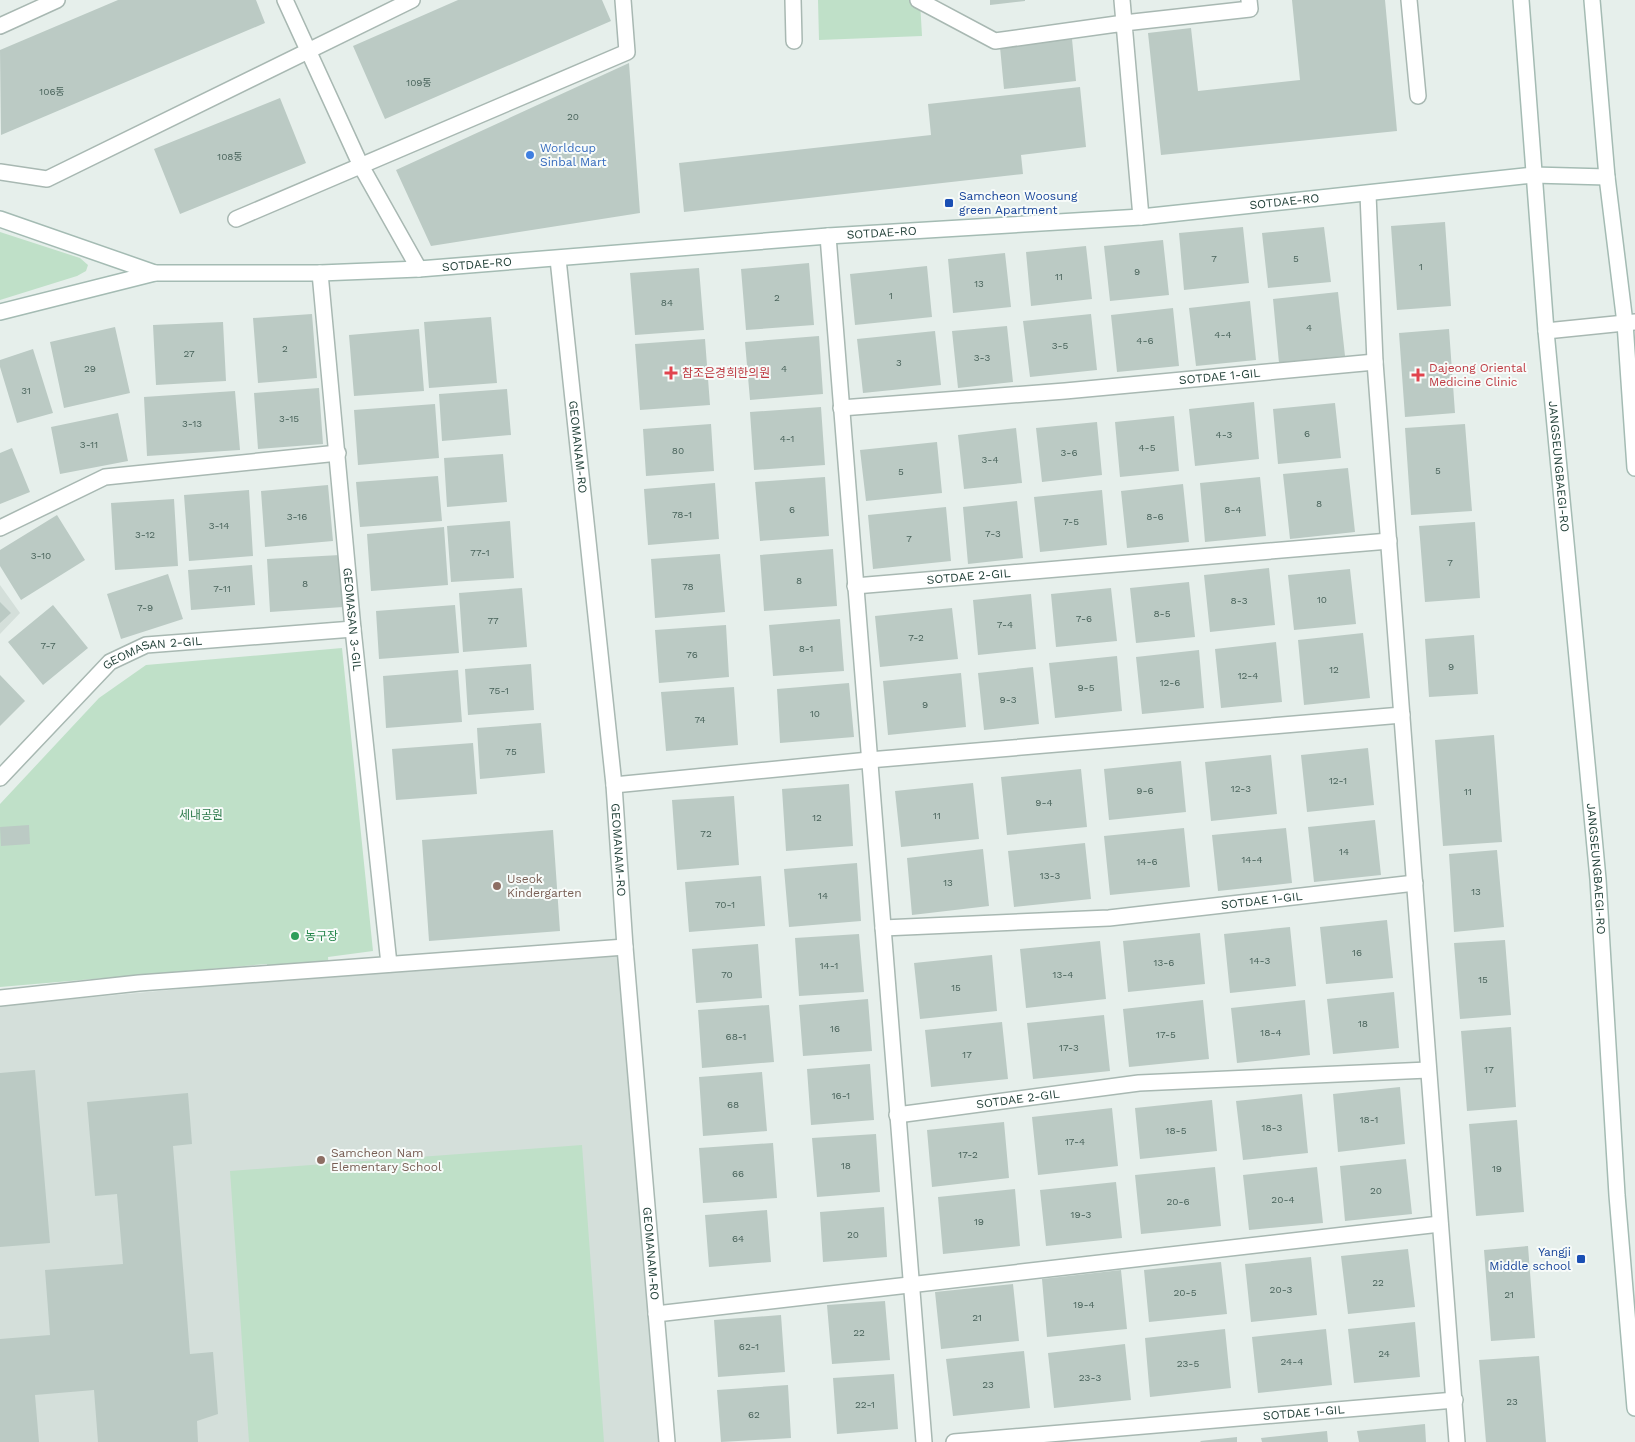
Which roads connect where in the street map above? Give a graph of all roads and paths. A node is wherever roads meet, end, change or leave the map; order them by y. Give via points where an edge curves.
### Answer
1 (57, 0) edge
2 (285, 0) edge
3 (412, 0) edge
4 (623, 0) edge
5 (793, 0) edge
6 (918, 0) edge
7 (949, 0) edge
8 (1122, 0) edge
9 (1249, 0) edge
10 (1410, 0) edge
11 (1521, 0) edge
12 (1592, 0) edge
13 (951, 17) junction
14 (1124, 23) junction
15 (0, 26) edge
16 (794, 41) dead end
17 (309, 51) junction
18 (1418, 96) dead end
19 (361, 166) junction
20 (0, 172) edge
21 (1533, 176) junction
22 (1606, 177) junction
23 (1368, 194) junction
24 (1141, 218) junction
25 (0, 219) edge
26 (236, 219) dead end
27 (828, 236) junction
28 (558, 259) junction
29 (419, 269) junction
30 (155, 273) junction
31 (320, 273) junction
32 (0, 312) edge
33 (1630, 322) edge
34 (1546, 331) junction
35 (1375, 362) junction
36 (841, 408) junction
37 (338, 453) junction
38 (1635, 468) edge
39 (0, 528) edge
40 (1389, 541) junction
41 (855, 586) junction
42 (353, 629) junction
43 (1402, 715) junction
44 (869, 760) junction
45 (0, 778) edge
46 (614, 785) junction
47 (1414, 883) junction
48 (883, 928) junction
49 (625, 947) junction
50 (389, 964) junction
51 (0, 998) edge
52 (1428, 1070) junction
53 (897, 1116) junction
54 (1440, 1224) junction
55 (910, 1284) junction
56 (656, 1314) junction
57 (1454, 1400) junction
58 (1635, 1408) edge
59 (667, 1442) edge
60 (924, 1442) edge
61 (954, 1442) edge
62 (1457, 1442) edge

1 - 15 street
2 - 17 street
3 - 17 street
4 - 19 street via 627,52
5 - 16 street
6 - 13 street
7 - 13 street
8 - 14 street
9 - 14 street via 1250,10
10 - 18 street
11 - 21 street, JANGSEUNGBAEGI-RO
12 - 22 street
13 - 14 street via 995,41
14 - 24 street
17 - 19 street
17 - 20 street via 47,179
19 - 26 street
19 - 29 street
21 - 22 street, SOTDAE-RO
21 - 23 street, SOTDAE-RO
21 - 34 street, JANGSEUNGBAEGI-RO
22 - 33 street
23 - 24 street, SOTDAE-RO
23 - 35 street
24 - 27 street, SOTDAE-RO
25 - 30 street
27 - 28 street, SOTDAE-RO
27 - 36 street
28 - 29 street, SOTDAE-RO
28 - 46 street, GEOMANAM-RO
29 - 31 street, SOTDAE-RO
30 - 31 street, SOTDAE-RO
30 - 32 street
31 - 37 street, GEOMASAN 3-GIL
33 - 34 street
33 - 38 street
34 - 58 street, JANGSEUNGBAEGI-RO via 1598,879 1617,1195
35 - 36 street, SOTDAE 1-GIL
35 - 40 street
36 - 41 street
37 - 39 street via 105,477
37 - 42 street, GEOMASAN 3-GIL
40 - 41 street, SOTDAE 2-GIL
40 - 43 street
41 - 44 street
42 - 45 street, GEOMASAN 2-GIL via 146,645 110,662
42 - 50 street, GEOMASAN 3-GIL
43 - 44 street
43 - 47 street
44 - 46 street
44 - 48 street
46 - 49 street, GEOMANAM-RO
47 - 48 street, SOTDAE 1-GIL via 1109,918
47 - 52 street
48 - 53 street
49 - 50 street
49 - 56 street, GEOMANAM-RO
50 - 51 street via 139,983
52 - 53 street, SOTDAE 2-GIL via 1139,1083
52 - 54 street
53 - 55 street
54 - 55 street
54 - 57 street
55 - 56 street
55 - 60 street
56 - 59 street, GEOMANAM-RO
57 - 61 street, SOTDAE 1-GIL
57 - 62 street

